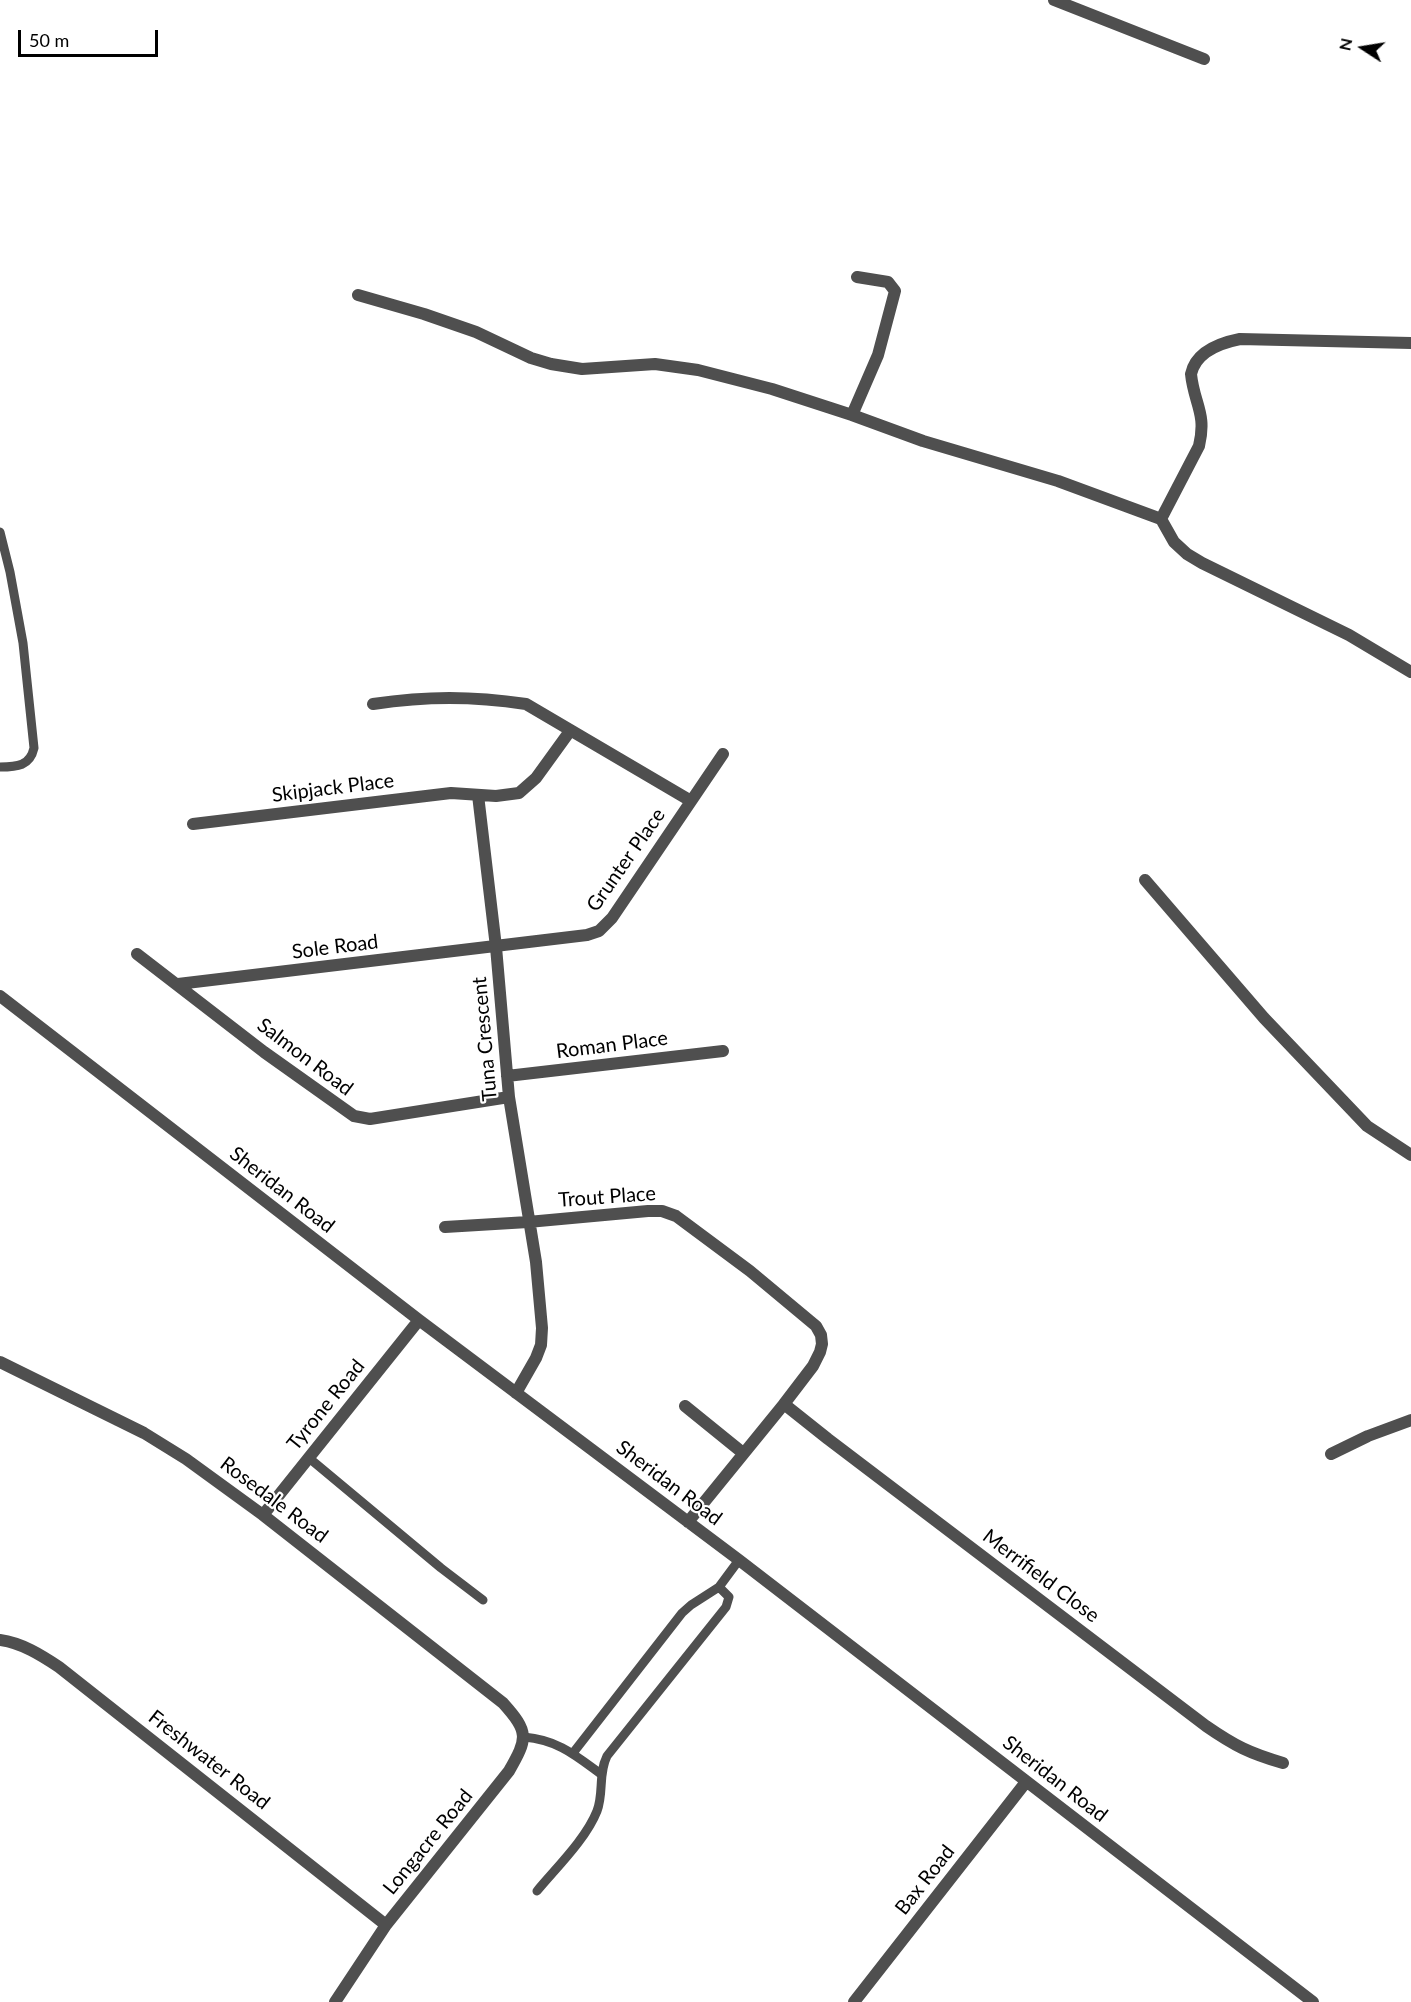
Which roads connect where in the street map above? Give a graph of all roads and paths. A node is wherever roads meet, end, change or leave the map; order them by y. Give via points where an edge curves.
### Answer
1 (1054, 0) edge
2 (1204, 58) dead end
3 (857, 277) dead end
4 (358, 295) dead end
5 (1411, 343) edge
6 (852, 415) junction
7 (1161, 519) junction
8 (0, 532) edge
9 (1411, 672) edge
10 (373, 704) dead end
11 (570, 731) junction
12 (723, 754) dead end
13 (0, 766) edge
14 (478, 795) junction
15 (691, 801) junction
16 (193, 824) dead end
17 (1145, 880) dead end
18 (496, 947) junction
19 (137, 954) dead end
20 (178, 984) junction
21 (0, 996) edge
22 (723, 1051) dead end
23 (507, 1076) junction
24 (509, 1097) junction
25 (1411, 1155) edge
26 (528, 1222) junction
27 (445, 1227) dead end
28 (419, 1320) junction
29 (0, 1362) edge
30 (516, 1393) junction
31 (784, 1404) junction
32 (685, 1406) dead end
33 (1411, 1420) edge
34 (743, 1453) junction
35 (1331, 1454) dead end
36 (309, 1458) junction
37 (263, 1515) junction
38 (688, 1522) junction
39 (739, 1560) junction
40 (719, 1587) junction
41 (483, 1600) dead end
42 (0, 1640) edge
43 (524, 1737) junction
44 (573, 1753) junction
45 (1283, 1763) dead end
46 (601, 1774) junction
47 (1026, 1782) junction
48 (537, 1891) dead end
49 (387, 1925) junction
50 (335, 2002) edge
51 (854, 2002) edge
52 (1313, 2002) edge

1 - 2 street
3 - 6 street via 888,282 895,291 878,355
4 - 6 street via 476,332 551,364 582,369 655,364 698,370
5 - 7 street via 1256,339 1222,343 1209,350 1198,359 1191,374 1202,416 1199,446
6 - 7 street via 923,441 1058,481
7 - 9 street via 1174,542 1187,554 1340,630
8 - 13 lane via 23,643 34,747 26,763
10 - 11 street via 438,697 526,704
11 - 14 street via 536,778 519,793
11 - 15 street
12 - 15 street, Grunter Place
14 - 16 street, Skipjack Place via 451,793
14 - 18 street, Tuna Crescent
15 - 18 street, Grunter Place via 612,918 599,931
17 - 25 street via 1264,1018 1367,1126
18 - 20 street, Sole Road
18 - 23 street, Tuna Crescent
19 - 20 street, Salmon Road
20 - 24 street, Salmon Road via 354,1116 370,1119
21 - 28 street, Sheridan Road
22 - 23 street, Roman Place
23 - 24 street, Tuna Crescent
24 - 26 street, Tuna Crescent
26 - 27 street, Trout Place
26 - 30 street, Tuna Crescent via 536,1262 541,1344
26 - 31 street, Trout Place via 662,1211 676,1216 816,1326 821,1335 820,1352
28 - 30 street, Sheridan Road
28 - 36 street, Tyrone Road
29 - 37 street, Rosedale Road via 144,1433
30 - 38 street, Sheridan Road
31 - 34 street
31 - 45 street, Merrifield Close via 1206,1726 1251,1754
32 - 34 street
33 - 35 street
34 - 38 street
36 - 37 street, Tyrone Road
36 - 41 lane
37 - 43 street, Rosedale Road via 503,1704 520,1722
38 - 39 street, Sheridan Road
39 - 40 lane
39 - 47 street, Sheridan Road
40 - 44 lane via 682,1613
40 - 46 lane via 729,1597 726,1607 607,1756
42 - 49 street, Freshwater Road via 35,1652 59,1667
43 - 44 lane via 549,1741
43 - 49 street, Longacre Road via 509,1771
44 - 46 lane
46 - 48 lane via 600,1799 592,1821
47 - 51 street, Bax Road
47 - 52 street, Sheridan Road
49 - 50 street, Longacre Road

